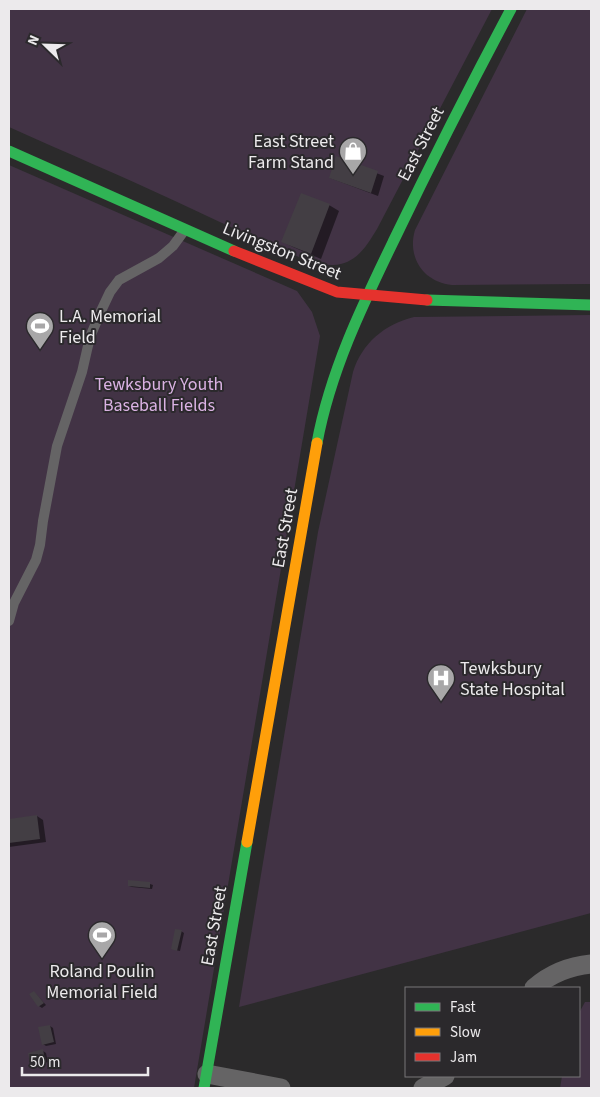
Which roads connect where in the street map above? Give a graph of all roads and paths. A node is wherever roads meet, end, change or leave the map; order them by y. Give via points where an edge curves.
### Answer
1 (511, 9) edge
2 (9, 151) edge
3 (185, 230) junction
4 (368, 296) junction
5 (591, 305) edge
6 (9, 621) edge
7 (591, 964) edge
8 (535, 987) edge
9 (443, 1077) edge
10 (206, 1081) edge
11 (281, 1088) edge
12 (423, 1088) edge

1 - 4 main road, East Street via 420,184
2 - 3 main road, Livingston Street
3 - 4 main road, Livingston Street via 337,292
3 - 6 lane via 159,258 119,280 100,311 57,446 36,560 14,603
4 - 5 main road, Livingston Street
4 - 10 main road, East Street via 328,395 321,421
7 - 8 street via 566,969
9 - 12 street
10 - 11 street

